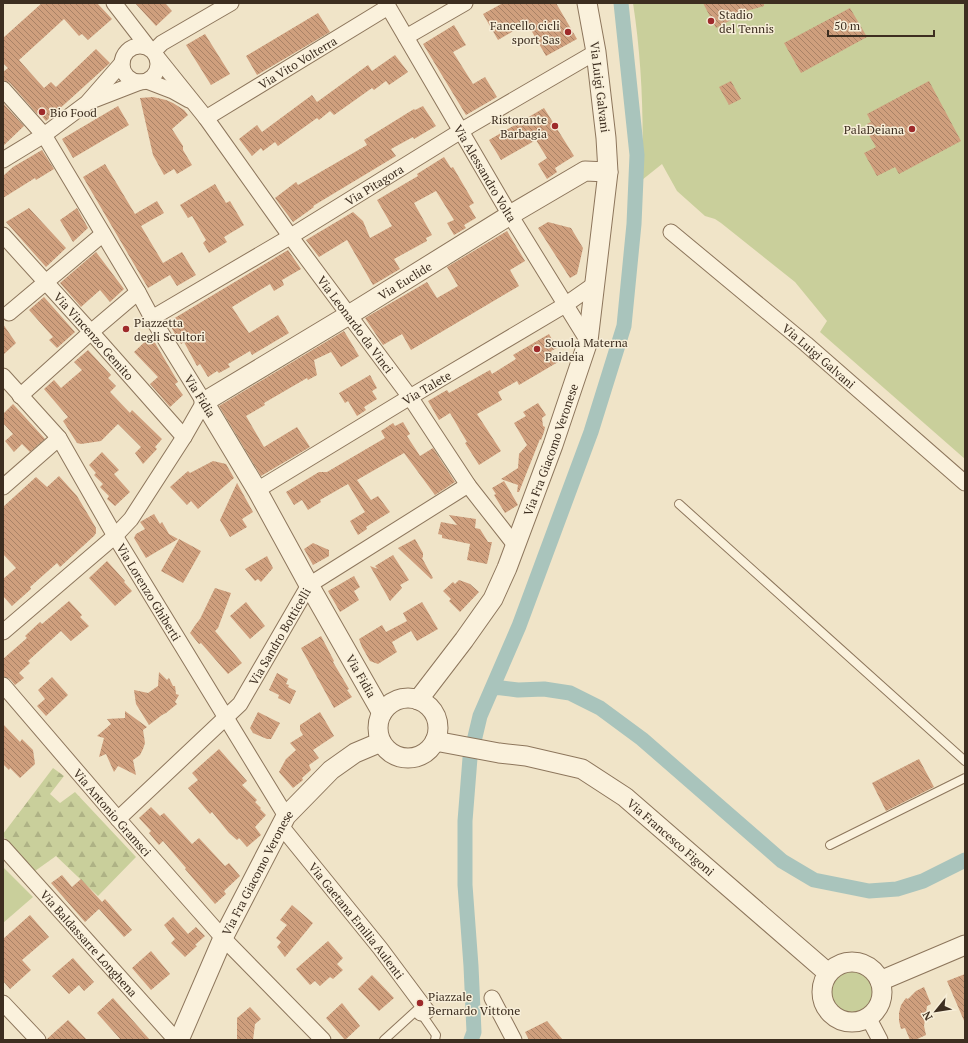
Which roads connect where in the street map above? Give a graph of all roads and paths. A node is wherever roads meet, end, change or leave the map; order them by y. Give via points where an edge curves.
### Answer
1 (232, 3) edge
2 (465, 3) edge
3 (587, 3) edge
4 (387, 5) edge
5 (117, 7) edge
6 (406, 37) junction
7 (153, 52) junction
8 (596, 52) junction
9 (125, 57) junction
10 (143, 81) junction
11 (3, 89) edge
12 (87, 103) junction
13 (195, 104) junction
14 (206, 118) junction
15 (460, 131) junction
16 (44, 135) junction
17 (3, 160) edge
18 (608, 172) junction
19 (510, 215) junction
20 (671, 232) dead end
21 (103, 234) junction
22 (3, 235) edge
23 (290, 236) junction
24 (45, 282) junction
25 (595, 284) junction
26 (138, 292) junction
27 (565, 305) junction
28 (9, 314) dead end
29 (348, 315) junction
30 (152, 318) junction
31 (91, 332) junction
32 (588, 342) junction
33 (3, 376) edge
34 (20, 396) junction
35 (410, 397) junction
36 (204, 402) junction
37 (184, 437) junction
38 (60, 438) junction
39 (965, 483) edge
40 (468, 485) junction
41 (3, 487) edge
42 (257, 490) junction
43 (679, 504) dead end
44 (115, 536) junction
45 (515, 545) junction
46 (309, 585) junction
47 (3, 632) edge
48 (3, 685) edge
49 (418, 700) junction
50 (382, 713) junction
51 (226, 718) junction
52 (381, 742) junction
53 (444, 743) junction
54 (965, 761) edge
55 (965, 778) edge
56 (118, 819) junction
57 (283, 821) junction
58 (830, 845) dead end
59 (3, 847) edge
60 (223, 938) junction
61 (965, 945) edge
62 (828, 973) junction
63 (880, 981) junction
64 (492, 998) dead end
65 (3, 1003) edge
66 (421, 1014) junction
67 (868, 1017) junction
68 (34, 1039) edge
69 (177, 1040) edge
70 (323, 1040) edge
71 (384, 1040) edge
72 (434, 1040) edge
73 (514, 1040) edge
74 (880, 1040) edge

1 - 7 street via 162,43
2 - 6 street
3 - 8 street, Via Luigi Galvani
4 - 6 street, Via Alessandro Volta
4 - 14 street, Via Vito Volterra
5 - 7 street, Via Leonardo da Vinci
5 - 9 street, Via Leonardo da Vinci via 128,36
6 - 15 street, Via Alessandro Volta
7 - 9 street via 141,45 134,46
7 - 10 street via 158,64 157,71 153,77
7 - 13 street, Via Leonardo da Vinci
8 - 15 street, Via Pitagora
8 - 18 street, Via Luigi Galvani
9 - 10 street via 123,70 127,76 133,80
9 - 12 street
10 - 12 street
10 - 13 street, Via Leonardo da Vinci via 173,91
11 - 16 street, Via Fidia
12 - 16 street
13 - 14 street, Via Leonardo da Vinci
14 - 23 street, Via Leonardo da Vinci
15 - 19 street, Via Alessandro Volta
15 - 23 street, Via Pitagora
16 - 17 street
16 - 21 street, Via Fidia
18 - 19 street, Via Euclide via 585,171
18 - 25 street, Via Fra Giacomo Veronese
19 - 27 street, Via Alessandro Volta
19 - 29 street, Via Euclide
20 - 39 street, Via Luigi Galvani via 806,344
21 - 24 street
21 - 26 street, Via Fidia
22 - 24 street, Via Vincenzo Gemito
23 - 29 street, Via Leonardo da Vinci
23 - 30 street, Via Pitagora
24 - 28 street
24 - 31 street, Via Vincenzo Gemito
25 - 27 street, Via Talete
25 - 32 street, Via Fra Giacomo Veronese
26 - 30 street, Via Fidia
26 - 31 street
27 - 32 street, Via Alessandro Volta
27 - 35 street, Via Talete
29 - 35 street, Via Leonardo da Vinci
29 - 36 street, Via Euclide
30 - 36 street, Via Fidia
31 - 34 street
31 - 37 street, Via Vincenzo Gemito
32 - 45 street, Via Fra Giacomo Veronese
33 - 34 street, Via Lorenzo Ghiberti
34 - 38 street, Via Lorenzo Ghiberti
35 - 40 street, Via Leonardo da Vinci
35 - 42 street, Via Talete
36 - 37 street
36 - 42 street, Via Fidia
37 - 44 street via 131,519
38 - 41 street
38 - 44 street, Via Lorenzo Ghiberti
40 - 45 street, Via Leonardo da Vinci
40 - 46 street, Via Sandro Botticelli
42 - 46 street, Via Fidia
43 - 54 lane
44 - 47 street
44 - 51 street, Via Lorenzo Ghiberti
45 - 49 street, Via Fra Giacomo Veronese via 493,599
46 - 50 street, Via Fidia
46 - 51 street, Via Sandro Botticelli via 240,704
48 - 56 street, Via Antonio Gramsci
49 - 50 street via 398,700
49 - 53 street via 434,713 437,732
50 - 52 street via 378,722
51 - 56 street, Via Sandro Botticelli
51 - 57 street, Via Lorenzo Ghiberti
52 - 53 street via 394,755 408,758 422,755
52 - 57 street, Via Fra Giacomo Veronese via 355,753 331,770
53 - 62 street, Via Francesco Figoni via 526,756 582,769 625,797
55 - 58 lane
56 - 60 street, Via Antonio Gramsci
57 - 60 street, Via Fra Giacomo Veronese
57 - 66 street, Via Gaetana Emilia Aulenti via 427,1011
59 - 69 street, Via Baldassarre Longhena
60 - 69 street, Via Fra Giacomo Veronese
60 - 70 street, Via Antonio Gramsci
61 - 63 street
62 - 63 street via 836,966 856,962 874,972
62 - 67 street via 822,990 826,1008 841,1020 850,1022
63 - 67 street via 880,1001 876,1010
64 - 73 street
65 - 68 street
66 - 71 lane via 418,1009
66 - 72 lane via 436,1035
67 - 74 street

